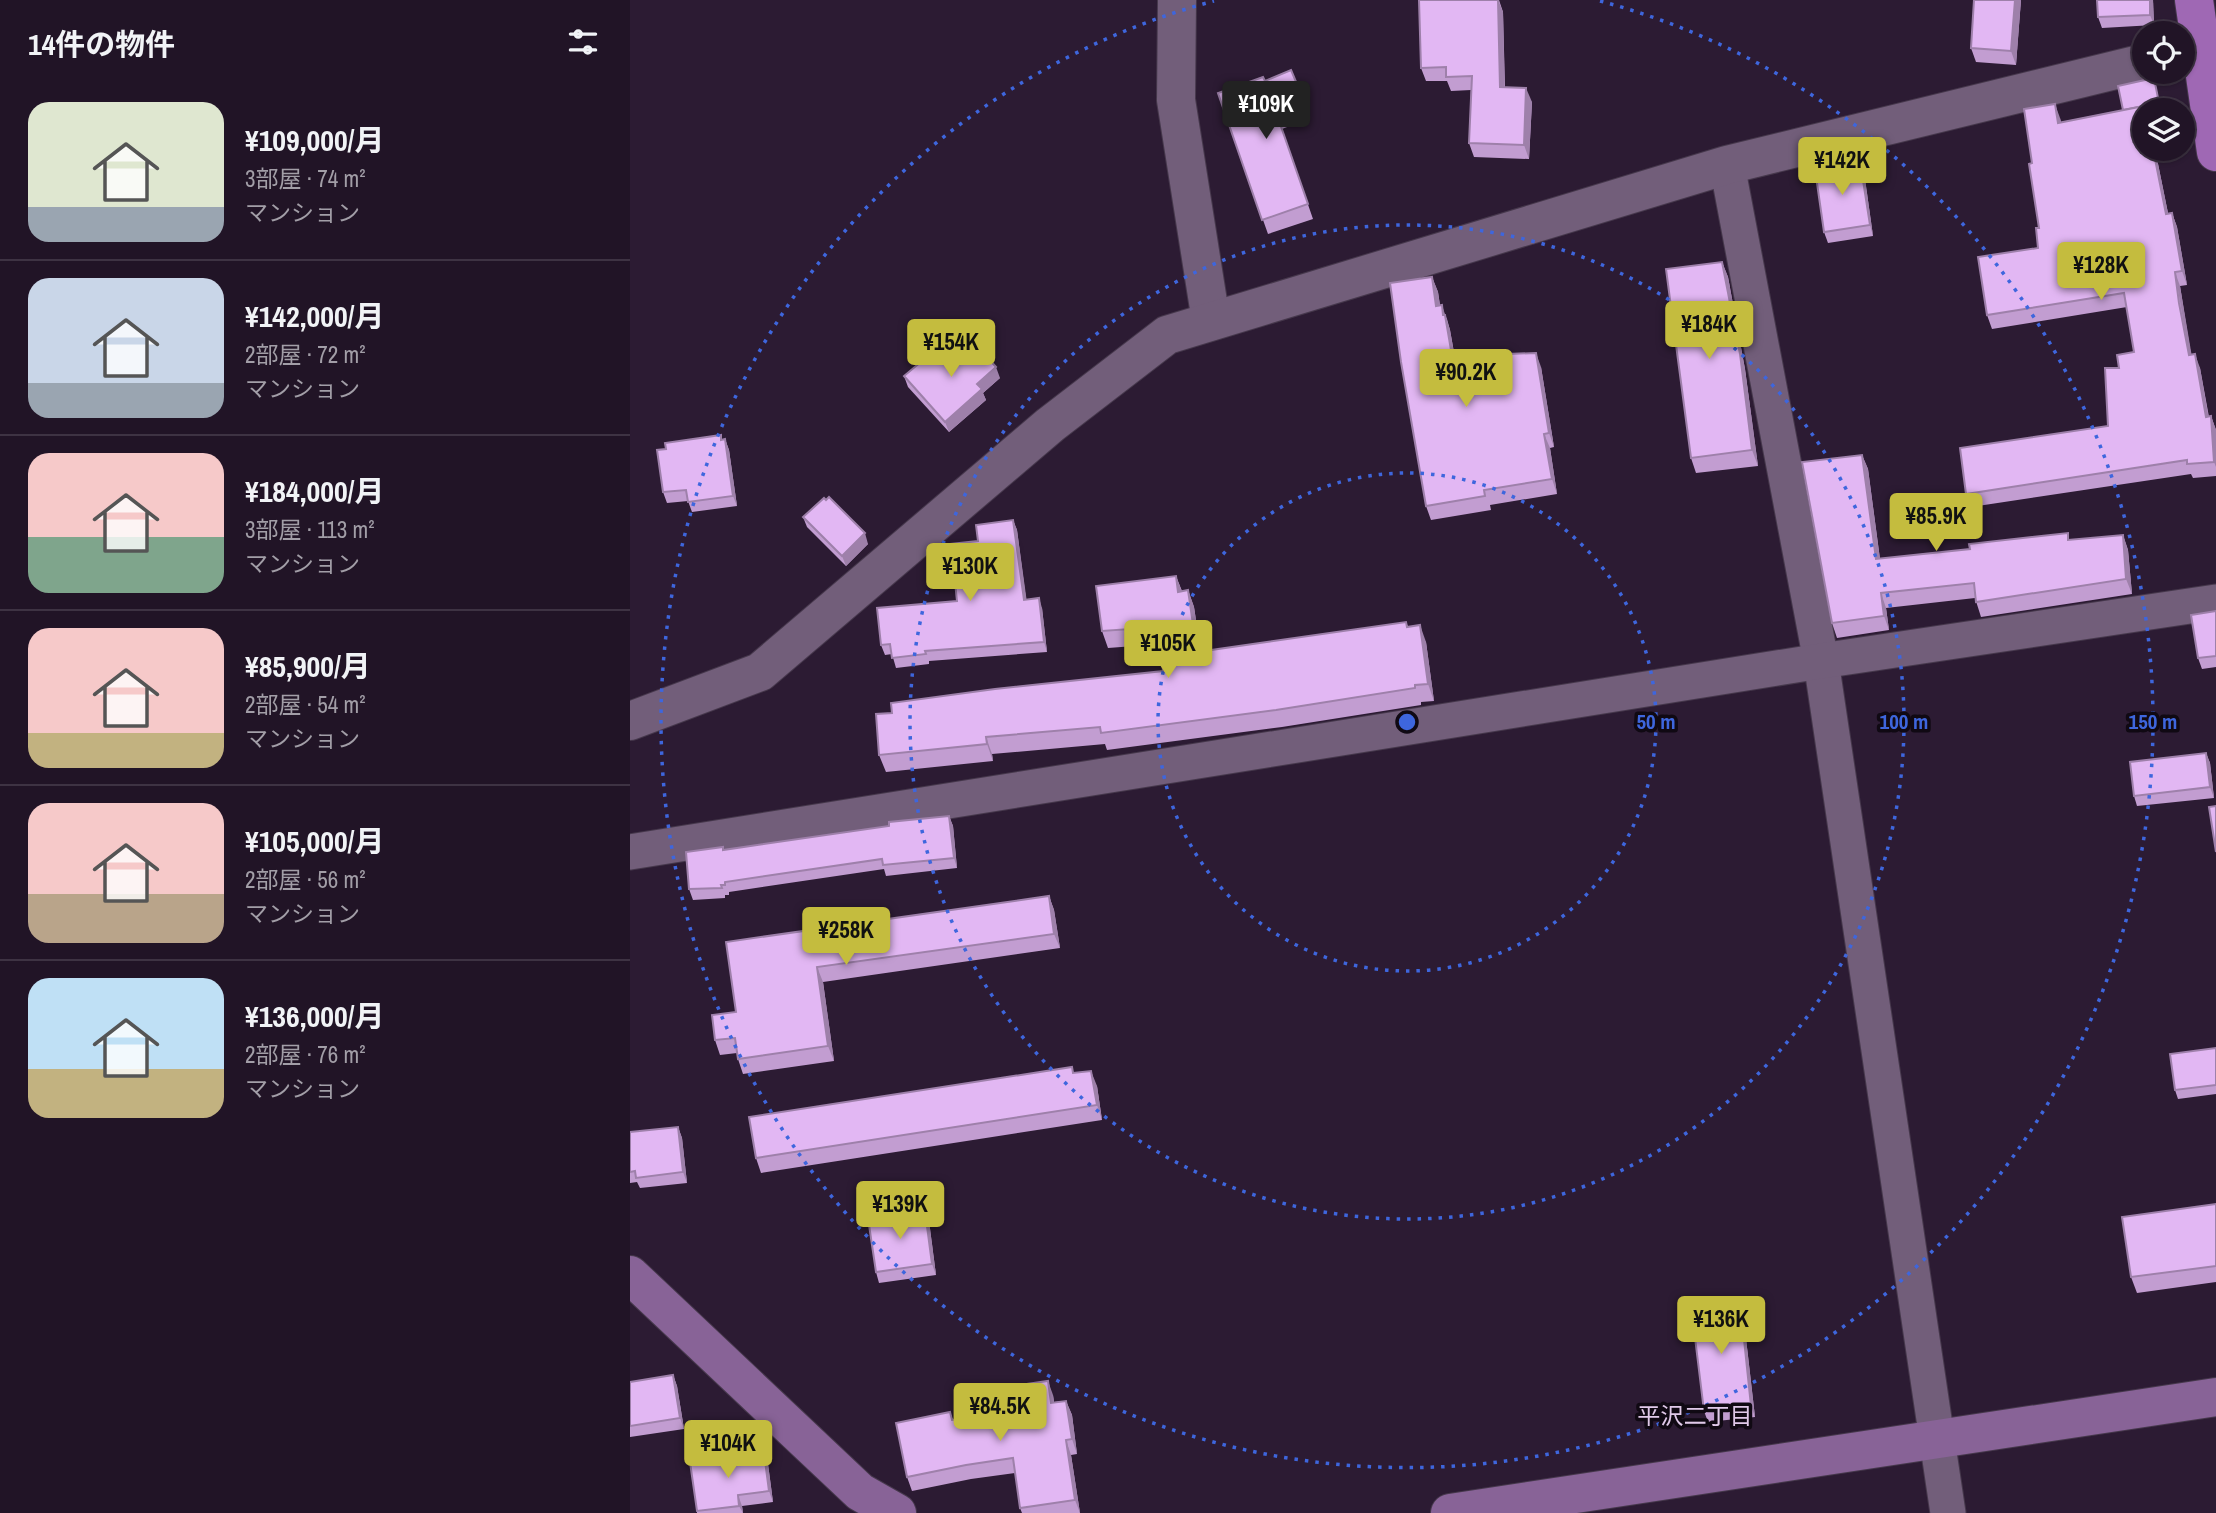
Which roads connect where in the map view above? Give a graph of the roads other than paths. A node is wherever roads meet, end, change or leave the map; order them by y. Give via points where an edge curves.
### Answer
1 (1177, 0) edge
2 (2194, 0) edge
3 (2200, 49) edge
4 (2132, 66) edge
5 (2216, 152) edge
6 (1727, 165) junction
7 (1211, 321) junction
8 (2216, 602) edge
9 (1822, 661) junction
10 (630, 721) edge
11 (630, 852) edge
12 (630, 1275) edge
13 (2216, 1398) edge
14 (1936, 1440) junction
15 (897, 1513) edge
16 (1450, 1513) edge
17 (1948, 1513) edge

1 - 7 street via 1176,100
2 - 3 main road
3 - 5 main road
4 - 6 street
6 - 7 street
6 - 9 street
7 - 10 street via 1167,335 1060,417 760,672
8 - 9 street
9 - 11 street
9 - 14 street
12 - 15 main road via 860,1492
13 - 14 main road
14 - 16 main road
14 - 17 street

